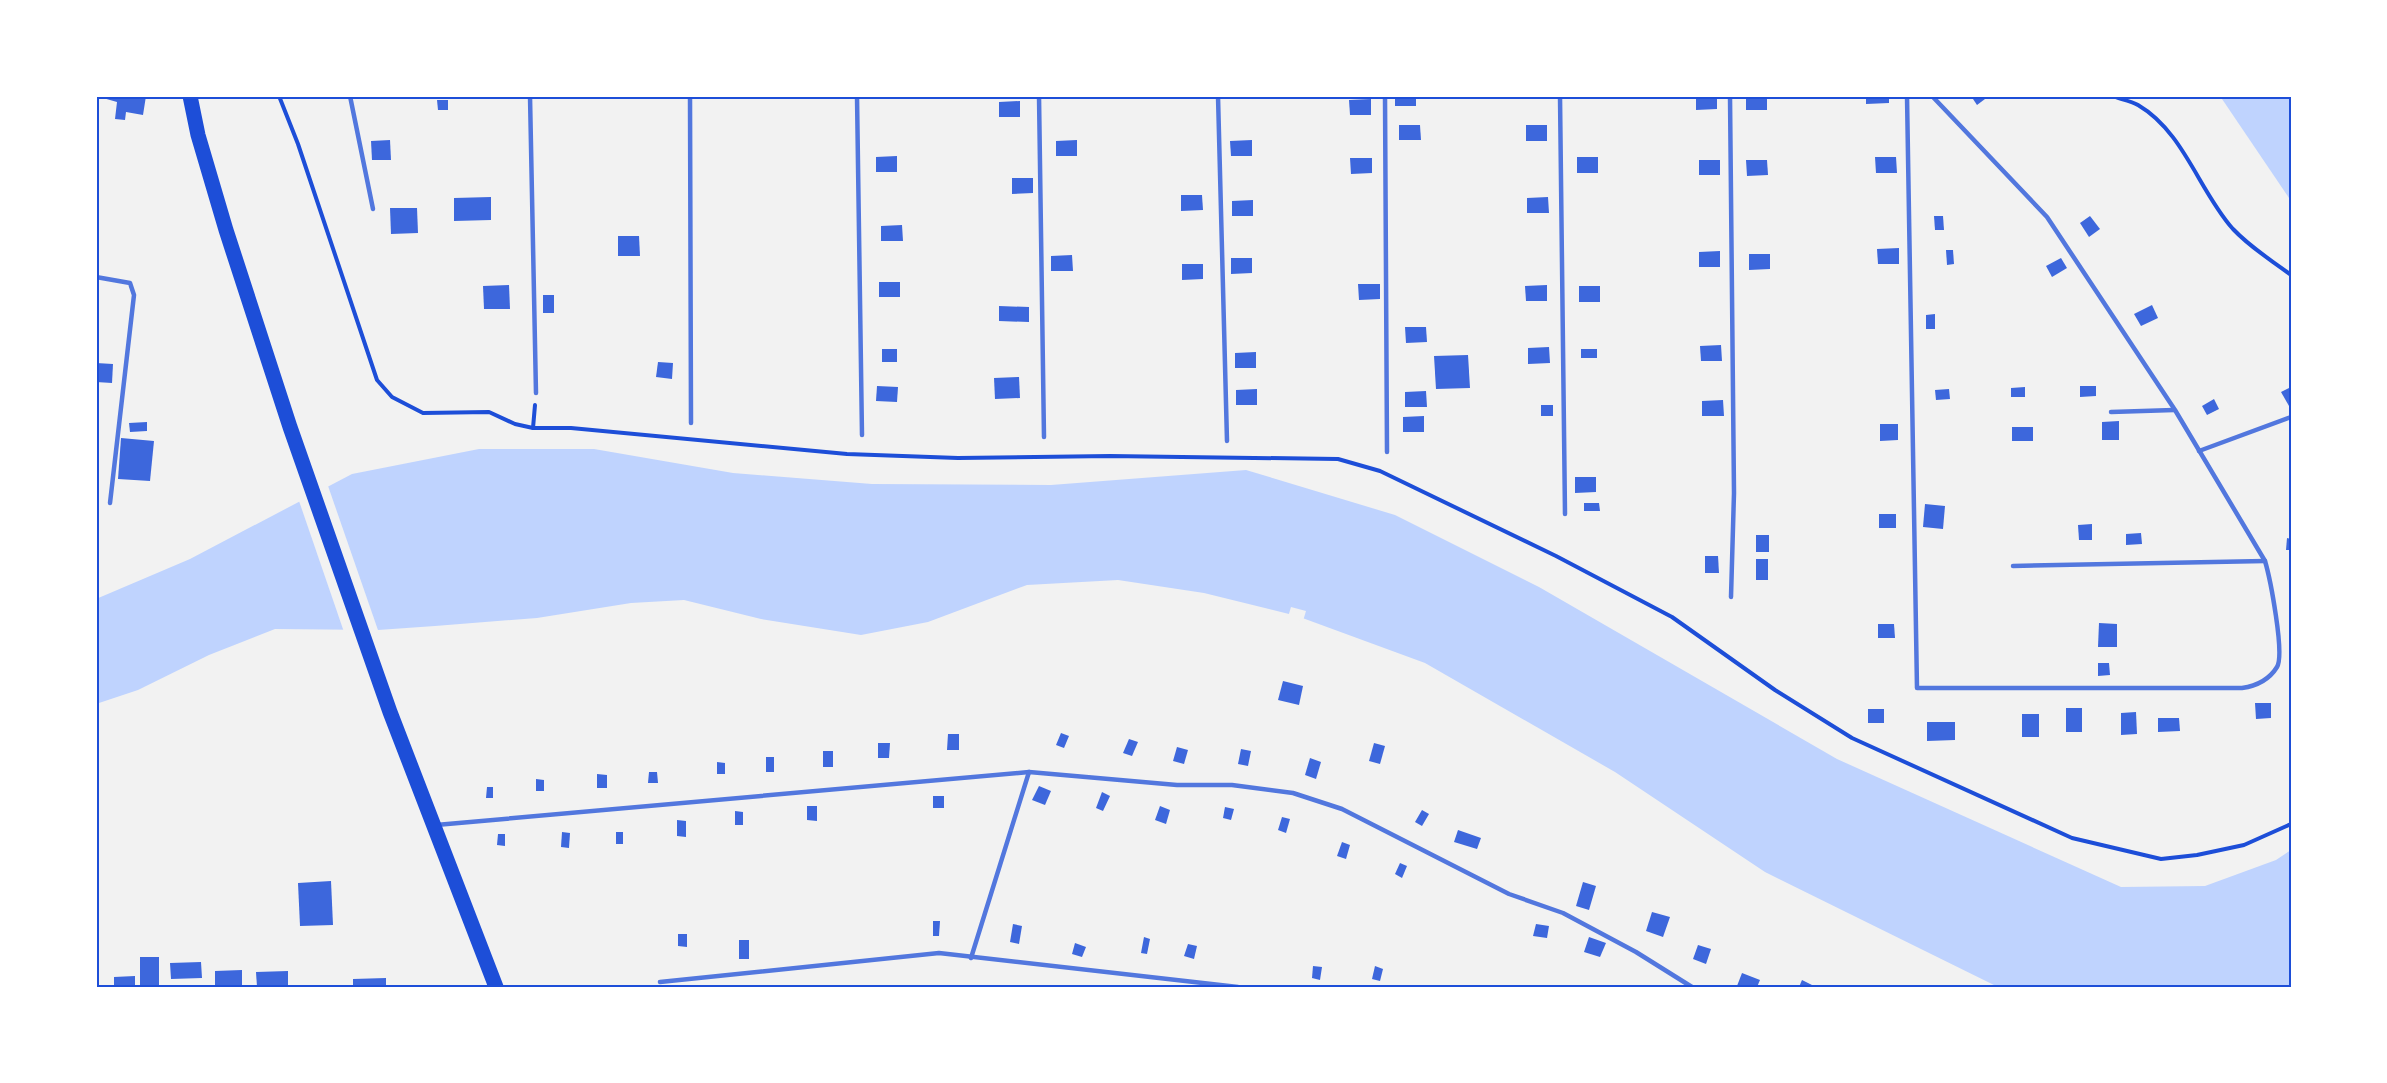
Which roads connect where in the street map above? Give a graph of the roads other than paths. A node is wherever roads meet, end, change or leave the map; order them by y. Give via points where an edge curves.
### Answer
1 (190, 96) edge
2 (350, 96) edge
3 (531, 96) edge
4 (690, 96) edge
5 (857, 96) edge
6 (1039, 96) edge
7 (1218, 96) edge
8 (1384, 96) edge
9 (1560, 96) edge
10 (1730, 96) edge
11 (1907, 96) edge
12 (1932, 96) edge
13 (373, 209) dead end
14 (96, 277) edge
15 (536, 393) road end
16 (2175, 410) junction
17 (2111, 412) dead end
18 (2291, 417) edge
19 (691, 423) dead end
20 (862, 435) dead end
21 (1044, 437) dead end
22 (1227, 441) dead end
23 (2199, 451) junction
24 (1387, 452) dead end
25 (110, 503) dead end
26 (1565, 514) dead end
27 (2265, 561) junction
28 (2013, 566) dead end
29 (1731, 597) dead end
30 (1029, 772) junction
31 (433, 825) junction
32 (971, 958) junction
33 (660, 982) dead end
34 (496, 987) edge
35 (1238, 987) edge
36 (1692, 987) edge

1 - 31 main road via 226,230 290,428
2 - 13 lane
3 - 15 lane
4 - 19 lane
5 - 20 lane
6 - 21 lane
7 - 22 lane
8 - 24 lane
9 - 26 lane
10 - 29 lane via 1734,494
11 - 27 lane via 1917,688 2253,686 2267,679 2278,666 2280,651 2272,583
12 - 16 lane via 2047,217
14 - 25 lane via 130,283 134,295
16 - 17 lane
16 - 23 lane
18 - 23 lane
23 - 27 lane
27 - 28 lane
30 - 31 lane
30 - 32 lane
30 - 36 lane via 1177,785 1232,785 1293,794 1342,809 1509,894 1563,913
31 - 34 main road
32 - 33 lane via 939,953
32 - 35 lane

